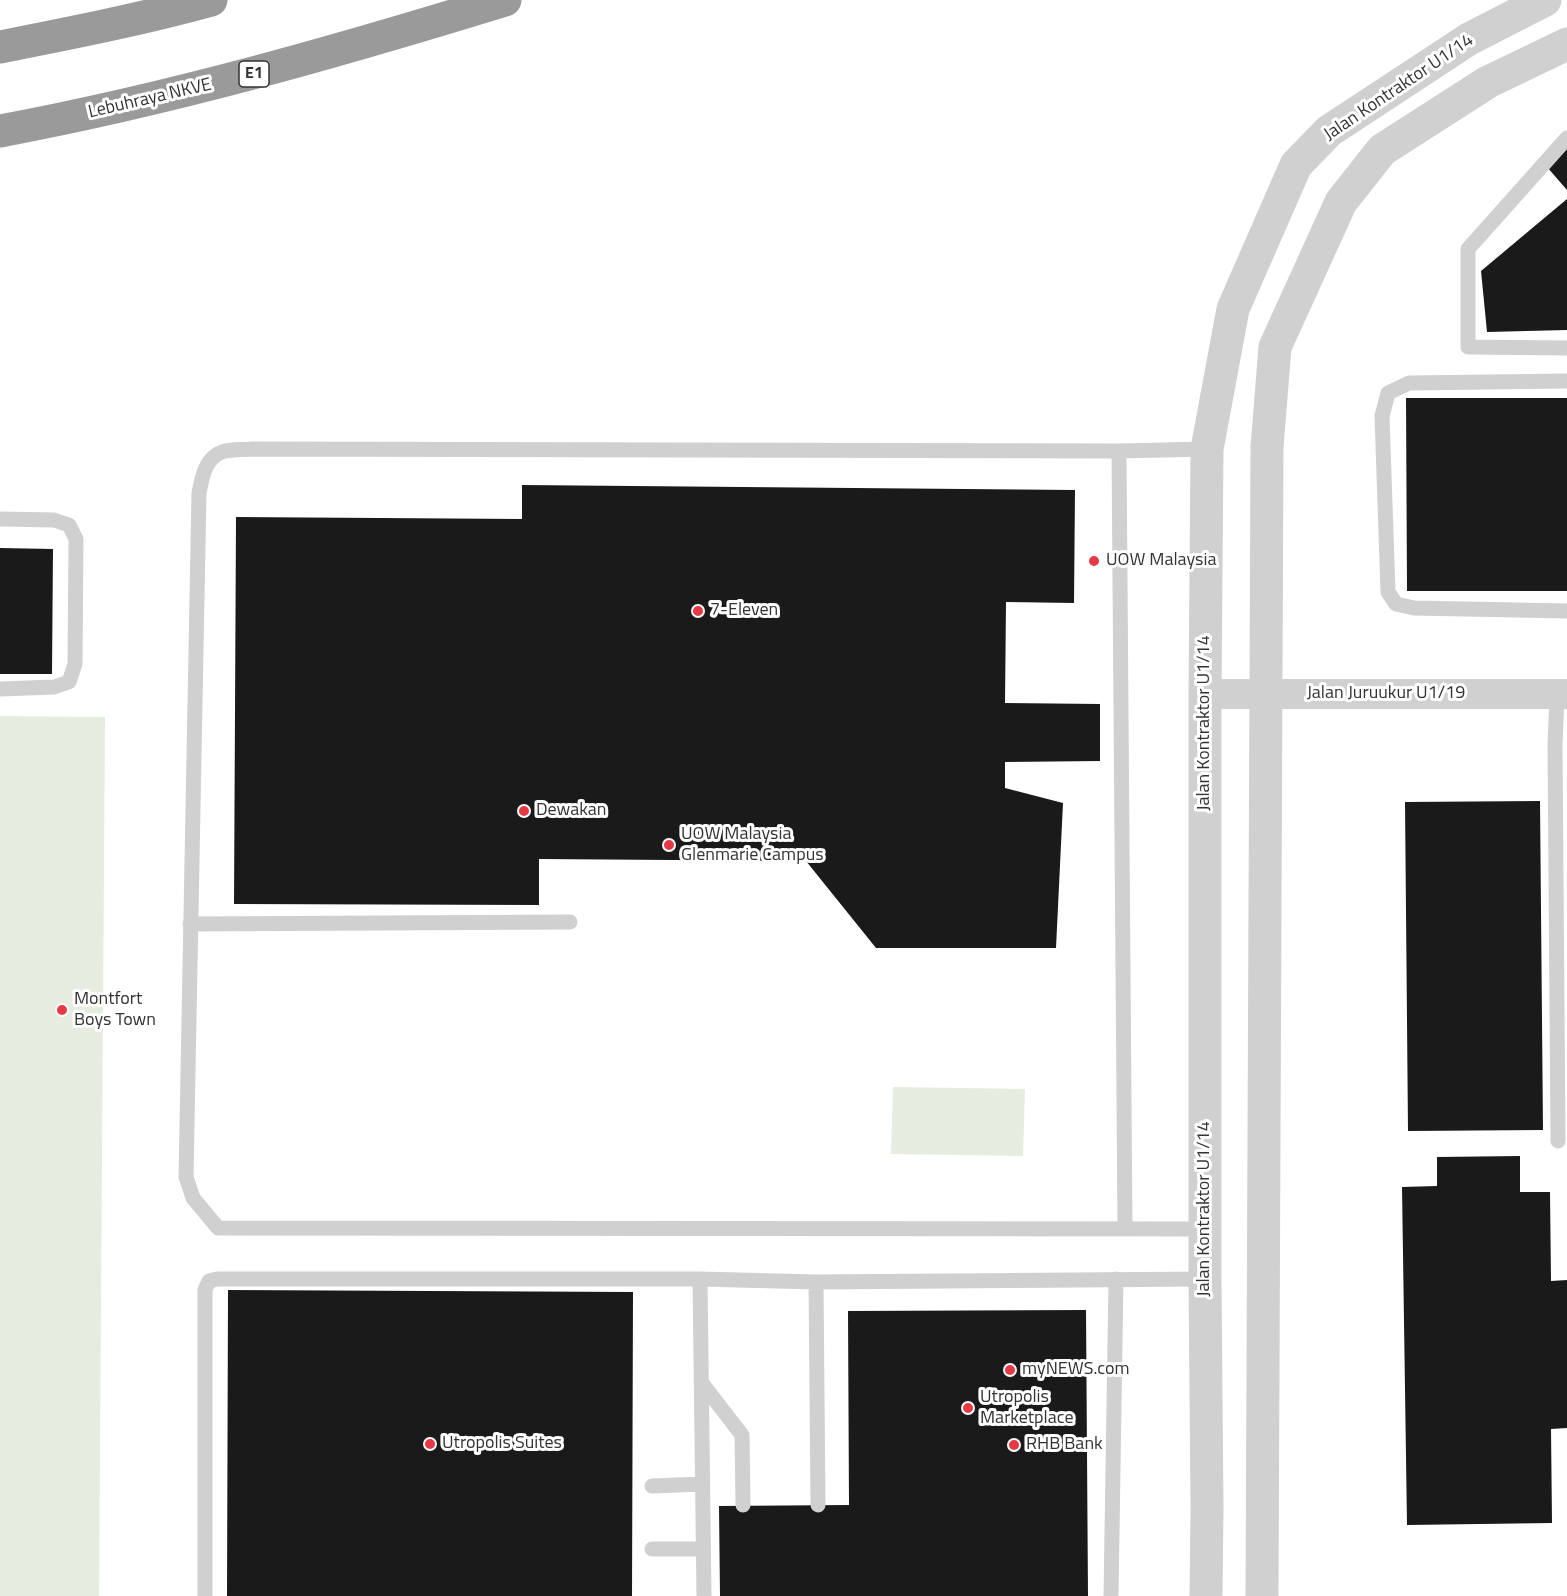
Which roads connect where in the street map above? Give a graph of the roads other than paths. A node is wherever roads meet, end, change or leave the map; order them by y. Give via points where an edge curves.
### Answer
1 (211, 0) edge
2 (505, 0) edge
3 (1545, 0) edge
4 (1567, 44) edge
5 (0, 48) edge
6 (0, 131) edge
7 (1567, 138) edge
8 (1567, 348) edge
9 (1567, 381) edge
10 (1207, 449) junction
11 (1119, 451) junction
12 (0, 519) edge
13 (1567, 611) edge
14 (0, 689) edge
15 (1205, 694) junction
16 (1266, 694) junction
17 (1562, 694) edge
18 (570, 922) dead end
19 (190, 924) junction
20 (1558, 1141) dead end
21 (1125, 1229) junction
22 (1205, 1229) junction
23 (700, 1279) junction
24 (1116, 1279) junction
25 (1205, 1279) junction
26 (816, 1282) junction
27 (701, 1382) junction
28 (702, 1484) junction
29 (652, 1486) dead end
30 (743, 1505) dead end
31 (818, 1505) dead end
32 (652, 1549) dead end
33 (703, 1549) junction
34 (206, 1596) edge
35 (704, 1596) edge
36 (1111, 1596) edge
37 (1206, 1596) edge
38 (1262, 1596) edge

1 - 5 highway
2 - 6 highway, Lebuhraya NKVE / E1 via 241,77 72,118
3 - 10 street, Jalan Kontraktor U1/14 via 1470,39 1329,131 1296,165 1233,309
4 - 16 street via 1488,82 1382,150 1341,201 1275,347 1267,447
7 - 8 lane via 1468,249 1468,347
9 - 13 lane via 1409,383 1388,393 1382,416 1388,592 1396,604 1414,608
10 - 11 lane
10 - 15 street, Jalan Kontraktor U1/14
11 - 19 lane via 222,452 202,473 199,493
11 - 21 lane
12 - 14 lane via 54,520 69,525 76,539 75,664 69,681 54,687
15 - 16 street, Jalan Juruukur U1/19
15 - 22 street, Jalan Kontraktor U1/14
16 - 17 street, Jalan Juruukur U1/19
16 - 38 street
17 - 20 lane via 1555,746
18 - 19 lane
19 - 21 lane via 186,1177 193,1198 218,1228
21 - 22 lane
22 - 25 street, Jalan Kontraktor U1/14
23 - 26 lane
23 - 27 lane
23 - 34 lane via 209,1281 205,1290
24 - 25 lane
24 - 26 lane
24 - 36 lane
25 - 37 street, Jalan Kontraktor U1/14
26 - 31 lane
27 - 28 lane
27 - 30 lane via 742,1435
28 - 29 lane
28 - 33 lane
32 - 33 lane
33 - 35 lane

